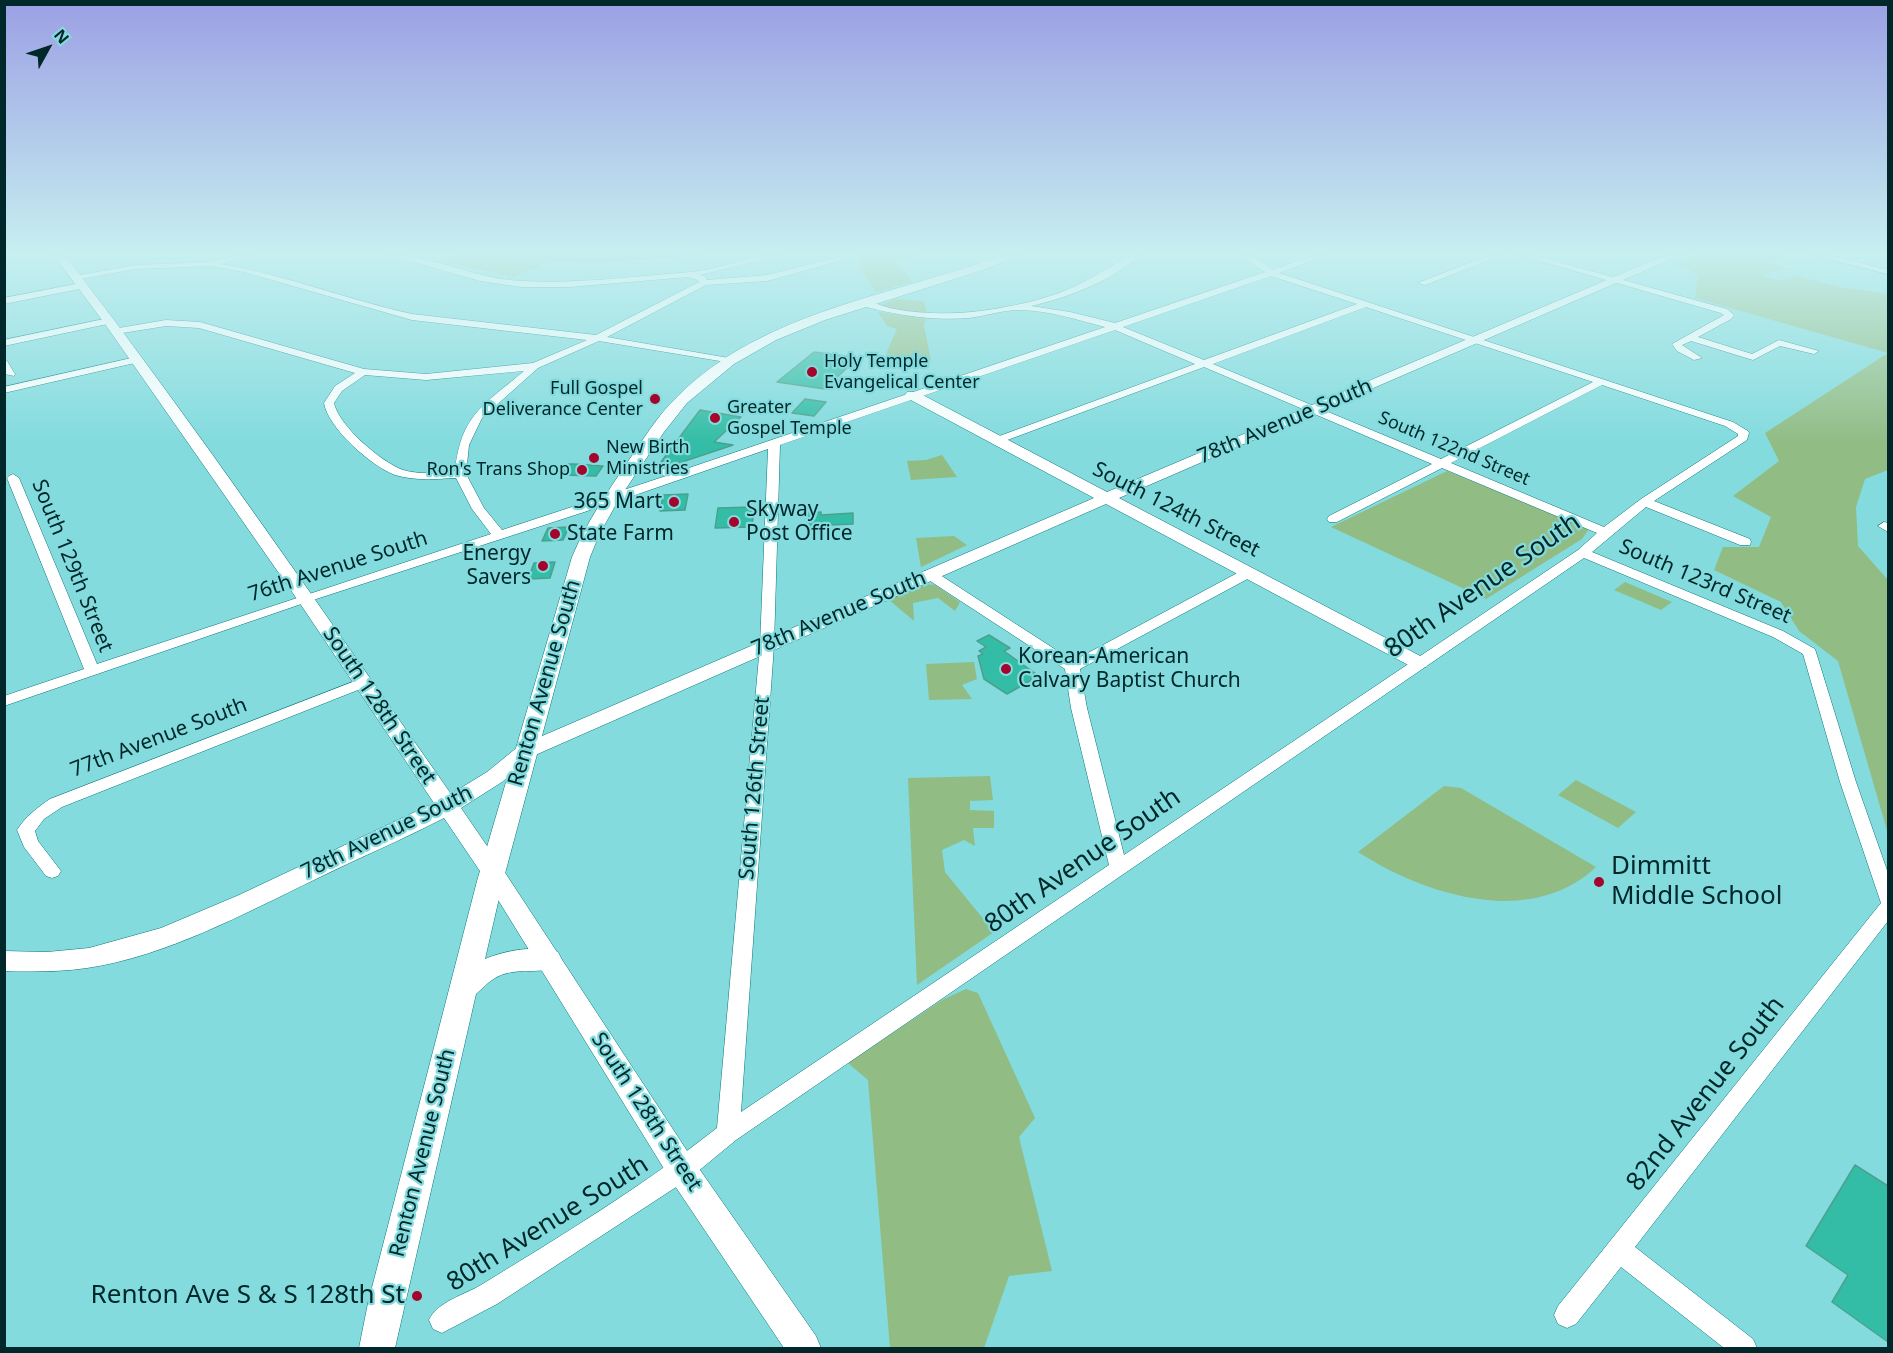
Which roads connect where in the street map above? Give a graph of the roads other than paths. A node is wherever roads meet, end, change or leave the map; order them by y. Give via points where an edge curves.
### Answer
1 (105, 317) edge
2 (422, 317) edge
3 (634, 317) edge
4 (824, 317) edge
5 (1079, 317) edge
6 (1140, 317) edge
7 (1330, 317) edge
8 (1404, 317) edge
9 (1531, 317) edge
10 (1728, 317) edge
11 (112, 326) junction
12 (1114, 326) junction
13 (1689, 337) junction
14 (598, 338) junction
15 (1475, 341) junction
16 (4, 343) edge
17 (1814, 351) dead end
18 (1696, 358) dead end
19 (136, 360) junction
20 (729, 361) junction
21 (4, 363) edge
22 (1204, 364) junction
23 (536, 366) junction
24 (363, 372) junction
25 (10, 374) dead end
26 (1601, 382) junction
27 (4, 390) edge
28 (912, 395) junction
29 (1314, 410) junction
30 (998, 441) junction
31 (774, 443) junction
32 (636, 462) junction
33 (1444, 464) junction
34 (460, 474) junction
35 (684, 474) junction
36 (13, 478) dead end
37 (611, 499) junction
38 (1105, 499) junction
39 (1645, 502) junction
40 (1333, 519) dead end
41 (1605, 532) junction
42 (498, 534) junction
43 (1745, 542) dead end
44 (1583, 553) junction
45 (1248, 573) junction
46 (929, 574) junction
47 (304, 598) junction
48 (767, 645) junction
49 (1419, 663) junction
50 (1072, 667) junction
51 (92, 670) junction
52 (363, 683) junction
53 (4, 701) edge
54 (526, 751) junction
55 (447, 807) junction
56 (1118, 867) junction
57 (52, 871) dead end
58 (492, 872) junction
59 (1888, 898) edge
60 (1888, 908) edge
61 (549, 960) junction
62 (4, 961) edge
63 (463, 989) junction
64 (728, 1133) junction
65 (682, 1170) junction
66 (1619, 1251) junction
67 (1567, 1315) dead end
68 (442, 1320) dead end
69 (377, 1348) edge
70 (804, 1348) edge
71 (1744, 1348) edge

1 - 11 street, South 128th Street
2 - 14 street
3 - 14 street
4 - 20 main road, Renton Avenue South via 771,337
5 - 12 street, South 122nd Street
6 - 12 street, 76th Avenue South
7 - 22 street
8 - 15 street
9 - 15 street, 78th Avenue South
10 - 13 street
11 - 16 street
11 - 19 street, South 128th Street
11 - 24 street via 200,325
12 - 22 street, South 122nd Street
12 - 28 street, 76th Avenue South
13 - 17 street via 1753,357 1779,343
13 - 18 street via 1677,346
14 - 20 street
14 - 23 street
15 - 26 street
15 - 29 street, 78th Avenue South
19 - 27 street
19 - 47 street, South 128th Street
20 - 32 main road, Renton Avenue South via 682,400
21 - 25 street
22 - 29 street, South 122nd Street
22 - 30 street
23 - 24 street via 426,377
23 - 34 street via 477,416 463,445
24 - 34 street via 331,397 328,405 335,420 387,468 402,473
26 - 33 street
26 - 39 street, 80th Avenue South via 1730,424 1744,433 1743,438
28 - 30 street, South 124th Street
28 - 31 street, 76th Avenue South
29 - 33 street, South 122nd Street
29 - 38 street, 78th Avenue South
30 - 38 street, South 124th Street
31 - 35 street, 76th Avenue South
31 - 48 street, South 126th Street
32 - 35 street, 76th Avenue South via 653,471
32 - 37 main road, Renton Avenue South
33 - 40 street
33 - 41 street, South 122nd Street
34 - 42 street via 478,509
35 - 37 street, 76th Avenue South
36 - 51 street, South 129th Street
37 - 42 street, 76th Avenue South
37 - 54 main road, Renton Avenue South via 581,557
38 - 45 street, South 124th Street
38 - 46 street, 78th Avenue South
39 - 41 street, 80th Avenue South
39 - 43 street
41 - 44 street, 80th Avenue South
42 - 47 street, 76th Avenue South
44 - 49 street, 80th Avenue South
44 - 59 street, South 123rd Street via 1778,634 1809,652
45 - 49 street, South 124th Street
45 - 50 street
46 - 48 street, 78th Avenue South
46 - 50 street
47 - 51 street, 76th Avenue South
47 - 52 street, South 128th Street
48 - 54 street, 78th Avenue South
48 - 64 street, South 126th Street
49 - 56 street, 80th Avenue South
50 - 56 street
51 - 53 street, 76th Avenue South
52 - 55 street, South 128th Street
52 - 57 street, 77th Avenue South via 56,803 38,815 26,830 30,843
54 - 55 street, 78th Avenue South
54 - 58 main road, Renton Avenue South
55 - 58 street, South 128th Street
55 - 62 street, 78th Avenue South via 189,928 142,945 97,957
56 - 64 street, 80th Avenue South
58 - 61 street, South 128th Street
58 - 63 main road, Renton Avenue South
60 - 66 street, 82nd Avenue South
61 - 63 main road via 503,963 485,970
61 - 65 street, South 128th Street
63 - 69 main road, Renton Avenue South
64 - 65 street, 80th Avenue South
65 - 68 street, 80th Avenue South via 488,1295
65 - 70 street, South 128th Street
66 - 67 street, 82nd Avenue South
66 - 71 street

